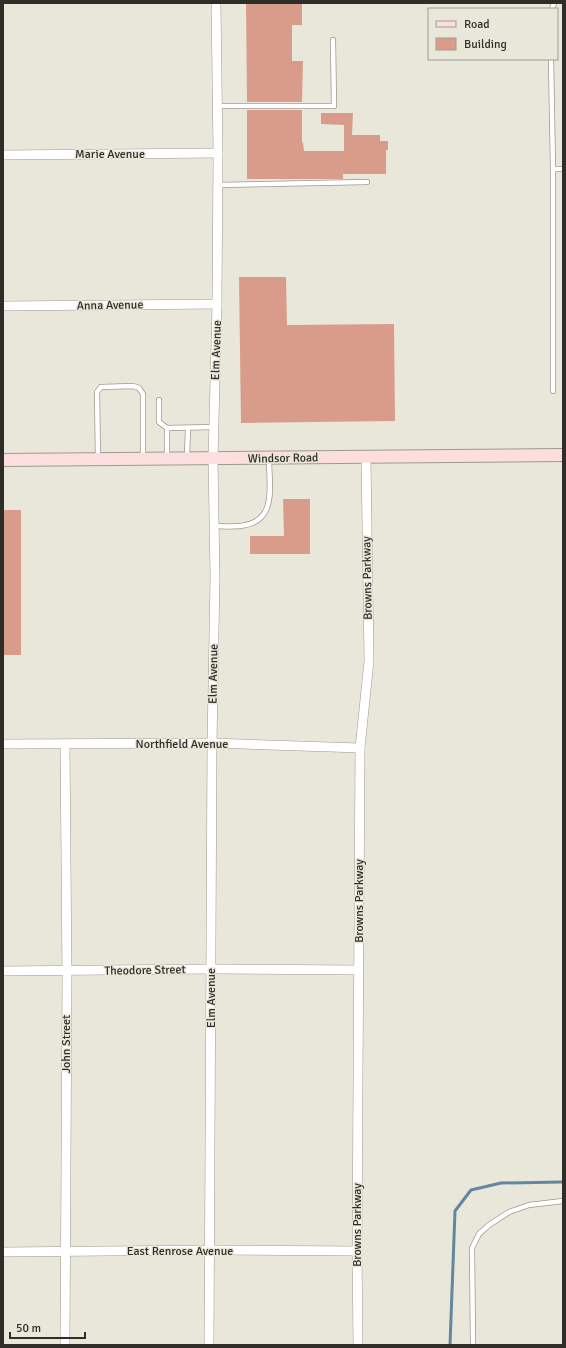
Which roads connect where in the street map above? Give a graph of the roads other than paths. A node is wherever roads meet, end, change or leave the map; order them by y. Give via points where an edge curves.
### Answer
1 (216, 3) edge
2 (333, 40) dead end
3 (551, 60) edge
4 (217, 106) junction
5 (218, 153) junction
6 (3, 155) edge
7 (553, 169) junction
8 (563, 169) edge
9 (367, 182) dead end
10 (218, 185) junction
11 (217, 304) junction
12 (3, 306) edge
13 (553, 391) dead end
14 (159, 400) dead end
15 (214, 427) junction
16 (167, 428) junction
17 (188, 428) junction
18 (563, 456) edge
19 (366, 458) junction
20 (143, 459) junction
21 (167, 459) junction
22 (187, 459) junction
23 (213, 459) junction
24 (269, 459) junction
25 (3, 460) edge
26 (98, 460) junction
27 (214, 526) junction
28 (212, 743) junction
29 (3, 744) edge
30 (65, 744) junction
31 (360, 748) junction
32 (211, 969) junction
33 (358, 970) junction
34 (3, 971) edge
35 (66, 971) junction
36 (563, 1201) edge
37 (210, 1250) junction
38 (65, 1251) junction
39 (357, 1251) junction
40 (3, 1252) edge
41 (65, 1345) edge
42 (209, 1345) edge
43 (358, 1345) edge
44 (473, 1345) edge

1 - 4 street, Elm Avenue
2 - 4 lane via 334,106
3 - 7 lane
4 - 5 street, Elm Avenue
5 - 6 street, Marie Avenue
5 - 10 street, Elm Avenue
7 - 8 lane
7 - 13 lane
9 - 10 lane
10 - 11 street, Elm Avenue
11 - 12 street, Anna Avenue
11 - 15 street, Elm Avenue
14 - 16 lane via 159,422
15 - 17 lane
15 - 23 street, Elm Avenue
16 - 17 lane
16 - 21 lane
17 - 22 lane
18 - 19 street, Windsor Road
19 - 24 street, Windsor Road
19 - 31 street, Browns Parkway via 369,661
20 - 21 street, Windsor Road
20 - 26 street, Windsor Road
20 - 26 lane via 143,394 139,388 133,386 98,389
21 - 22 street, Windsor Road
22 - 23 street, Windsor Road
23 - 24 street, Windsor Road
23 - 27 street, Elm Avenue
24 - 27 lane via 269,505 264,515 254,522 240,526
25 - 26 street, Windsor Road
27 - 28 street, Elm Avenue
28 - 30 street, Northfield Avenue
28 - 31 street, Northfield Avenue
28 - 32 street, Elm Avenue
29 - 30 street, Northfield Avenue
30 - 35 street, John Street
31 - 33 street, Browns Parkway
32 - 33 street, Theodore Street
32 - 35 street, Theodore Street
32 - 37 street, Elm Avenue
33 - 39 street, Browns Parkway
34 - 35 street, Theodore Street
35 - 38 street, John Street
36 - 44 lane via 529,1205 509,1212 479,1234 472,1248
37 - 38 street, East Renrose Avenue
37 - 39 street, East Renrose Avenue
37 - 42 street, Elm Avenue
38 - 40 street, East Renrose Avenue
38 - 41 street, John Street
39 - 43 street, Browns Parkway

